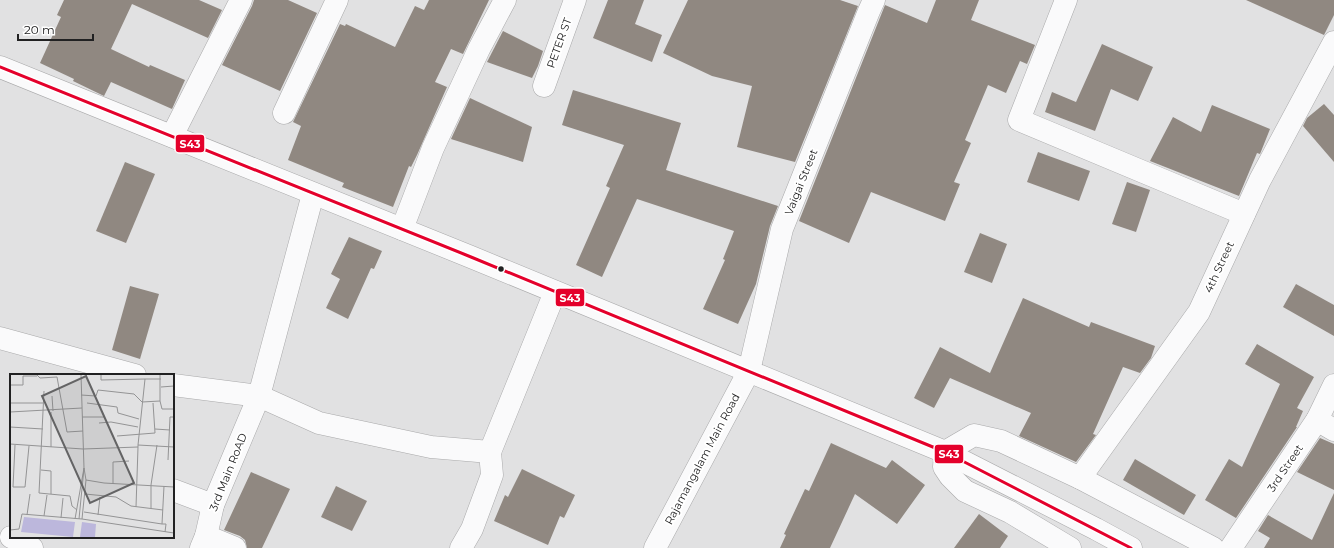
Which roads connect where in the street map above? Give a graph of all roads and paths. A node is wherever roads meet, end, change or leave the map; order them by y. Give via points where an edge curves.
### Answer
1 (241, 0) edge
2 (337, 0) edge
3 (505, 0) edge
4 (575, 0) edge
5 (874, 0) edge
6 (1066, 0) edge
7 (1334, 42) edge
8 (0, 67) edge
9 (544, 86) dead end
10 (284, 113) dead end
11 (172, 136) junction
12 (313, 194) junction
13 (1244, 214) junction
14 (402, 229) junction
15 (555, 292) junction
16 (0, 338) edge
17 (748, 371) junction
18 (131, 374) edge
19 (174, 385) edge
20 (1334, 385) edge
21 (259, 396) junction
22 (1325, 425) edge
23 (490, 452) junction
24 (945, 452) junction
25 (1080, 478) junction
26 (174, 490) edge
27 (213, 505) junction
28 (0, 531) edge
29 (10, 536) edge
30 (13, 538) edge
31 (204, 542) edge
32 (32, 548) edge
33 (235, 548) edge
34 (461, 548) edge
35 (655, 548) edge
36 (1070, 548) edge
37 (1131, 548) edge
38 (1213, 548) edge
39 (1231, 548) edge

1 - 11 street
2 - 10 street
3 - 14 street via 433,148
4 - 9 street, PETER ST
5 - 17 street, Vaigai Street via 782,229
6 - 13 street via 1019,120
7 - 13 street, 4th Street
8 - 11 street
11 - 12 street
12 - 14 street
12 - 21 street, 3rd Main RoAD
13 - 25 street, 4th Street via 1199,312
14 - 15 street
15 - 17 street
15 - 23 street
16 - 18 street
17 - 24 street
17 - 35 street, Rajamangalam Main Road
19 - 21 street
20 - 22 street, 3rd Street
21 - 23 street via 319,423 431,447
21 - 27 street, 3rd Main RoAD
22 - 39 street, 3rd Street
23 - 34 street via 492,475 472,529
24 - 25 street via 974,435 1001,441
24 - 36 street via 944,466 965,491 1010,512
24 - 37 street
25 - 38 street
26 - 27 street
27 - 31 street, 3rd Main RoAD
28 - 29 street
30 - 32 street
31 - 33 street

